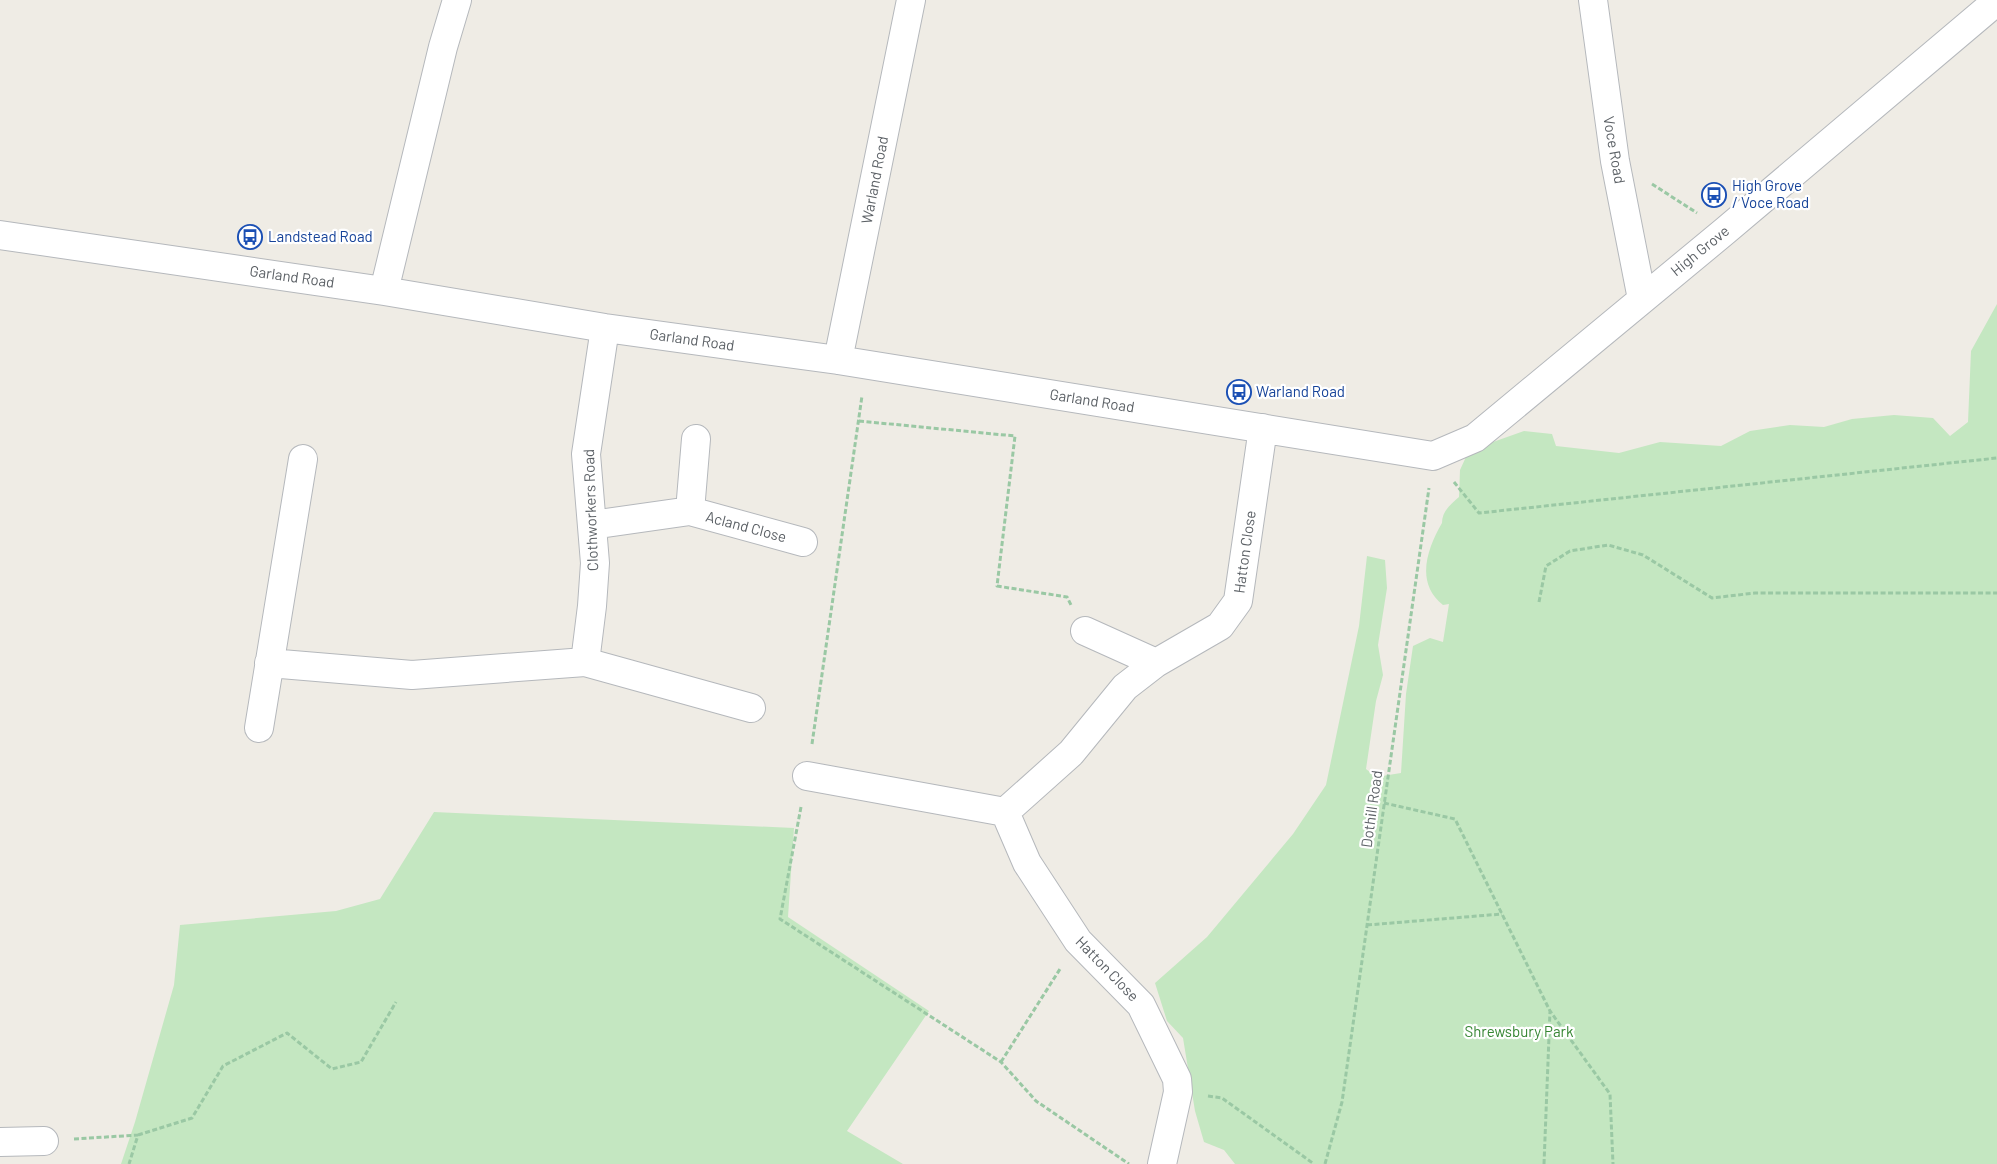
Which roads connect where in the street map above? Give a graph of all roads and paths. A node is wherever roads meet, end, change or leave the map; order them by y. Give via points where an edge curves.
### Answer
1 (457, 0) edge
2 (911, 0) edge
3 (1593, 0) edge
4 (1997, 1) edge
5 (1615, 161) junction
6 (1726, 231) junction
7 (0, 234) edge
8 (384, 291) junction
9 (1642, 299) junction
10 (605, 328) junction
11 (838, 360) junction
12 (859, 421) dead end
13 (1263, 428) junction
14 (696, 439) dead end
15 (1433, 456) junction
16 (1997, 458) edge
17 (303, 460) dead end
18 (690, 512) junction
19 (592, 525) junction
20 (803, 542) dead end
21 (1997, 593) edge
22 (1539, 602) dead end
23 (1085, 632) joint
24 (269, 662) junction
25 (585, 662) junction
26 (1156, 663) junction
27 (752, 708) dead end
28 (259, 728) dead end
29 (807, 776) dead end
30 (1384, 803) junction
31 (1005, 812) junction
32 (1502, 914) junction
33 (1367, 925) junction
34 (1078, 941) junction
35 (396, 1002) dead end
36 (1550, 1011) junction
37 (1002, 1062) dead end
38 (1178, 1092) junction
39 (138, 1135) junction
40 (44, 1141) joint
41 (0, 1142) edge
42 (129, 1164) edge
43 (1162, 1164) edge
44 (1314, 1164) edge
45 (1325, 1164) edge
46 (1544, 1164) edge
47 (1613, 1164) edge

1 - 8 street
2 - 11 street, Warland Road
3 - 5 street, Voce Road
4 - 6 street, High Grove
5 - 6 path
5 - 9 street, Voce Road
6 - 9 street, High Grove
7 - 8 street, Garland Road
8 - 10 street, Garland Road
9 - 15 street, High Grove via 1475,438
10 - 11 street, Garland Road
10 - 19 street, Clothworkers Road via 586,454
11 - 13 street, Garland Road
12 - 23 path via 1015,436 997,586 1067,597
13 - 15 street, Garland Road
13 - 26 street, Hatton Close via 1238,601 1220,626
14 - 18 street, Acland Close
15 - 16 path via 1480,513
15 - 30 path, Dothill Road
17 - 24 street
18 - 19 street, Acland Close
18 - 20 street, Acland Close
19 - 25 street, Clothworkers Road via 595,563
21 - 22 path via 1754,593 1712,598 1643,555 1608,545 1570,551 1546,566
23 - 26 street
24 - 25 street via 412,676
24 - 28 street
25 - 27 street
26 - 31 street, Hatton Close via 1126,687 1071,753
29 - 31 street
30 - 32 path via 1455,820
30 - 33 path, Dothill Road
31 - 34 street, Hatton Close via 1028,863
32 - 33 path
32 - 36 path
33 - 45 path, Dothill Road via 1342,1102
34 - 37 path
34 - 38 street, Hatton Close via 1141,1005 1177,1078
35 - 39 path via 361,1062 332,1069 286,1033 223,1066 192,1118
36 - 46 path
36 - 47 path via 1610,1094
38 - 43 street, Hatton Close
38 - 44 path via 1222,1098
39 - 40 path
39 - 42 path
40 - 41 street

